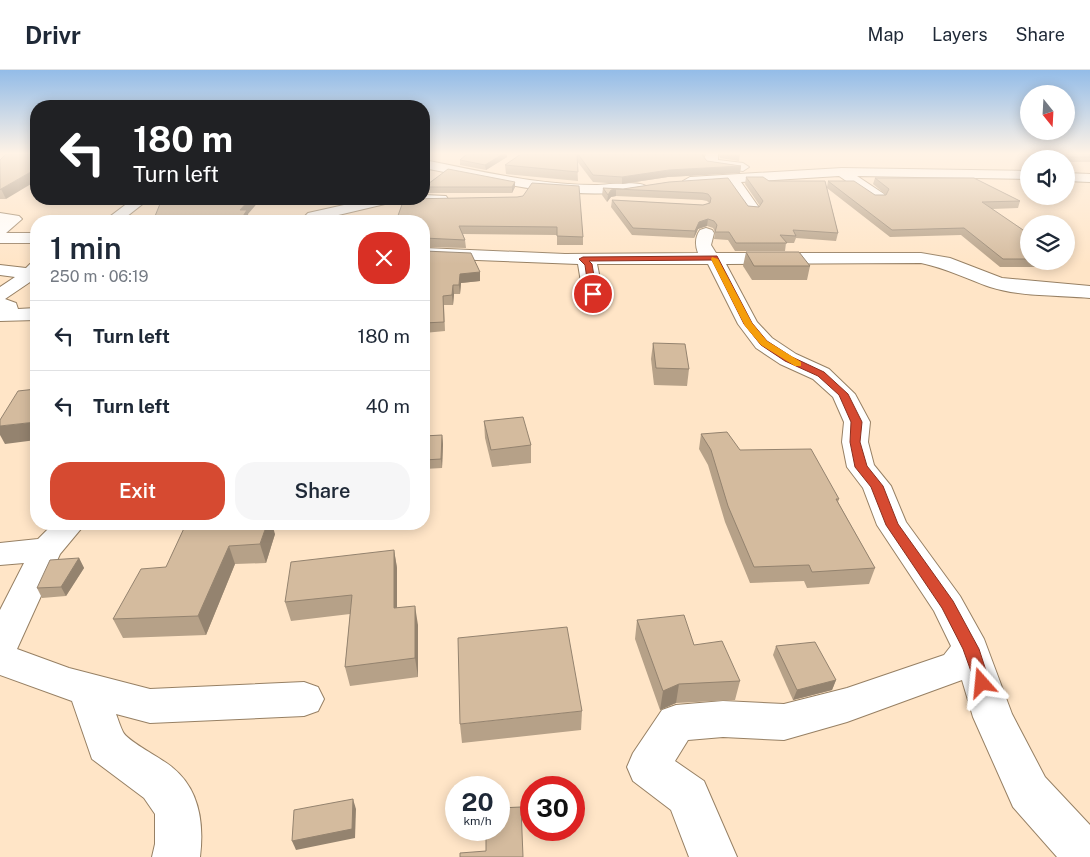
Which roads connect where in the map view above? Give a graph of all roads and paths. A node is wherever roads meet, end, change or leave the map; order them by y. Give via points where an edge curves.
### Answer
1 (741, 191) edge
2 (871, 191) edge
3 (879, 197) edge
4 (430, 199) edge
5 (451, 199) edge
6 (535, 199) edge
7 (625, 203) edge
8 (134, 205) edge
9 (366, 205) edge
10 (753, 209) edge
11 (120, 215) edge
12 (327, 215) edge
13 (0, 218) edge
14 (0, 230) edge
15 (0, 238) edge
16 (30, 238) edge
17 (30, 240) edge
18 (710, 250) junction
19 (16, 252) dead end
20 (430, 253) edge
21 (583, 259) junction
22 (0, 270) edge
23 (30, 271) edge
24 (30, 273) edge
25 (1090, 292) edge
26 (0, 294) edge
27 (593, 294) dead end
28 (0, 304) edge
29 (30, 314) edge
30 (64, 530) edge
31 (47, 549) junction
32 (0, 554) edge
33 (0, 646) edge
34 (971, 649) junction
35 (0, 659) edge
36 (87, 688) junction
37 (304, 700) dead end
38 (176, 857) edge
39 (713, 857) edge
40 (1088, 857) edge

1 - 10 street
2 - 3 street
4 - 5 street
6 - 7 street
8 - 11 street
9 - 12 street
13 - 14 street via 14,219
15 - 16 street
17 - 19 street
18 - 21 street
18 - 25 street via 921,258 944,262 997,283
18 - 34 street via 748,324 764,343 788,359 821,374 844,394 857,422 855,442 861,467 877,486 892,525 948,605
20 - 21 street
21 - 27 street via 588,264
22 - 23 street
24 - 26 street
28 - 29 street via 9,308 5,316
30 - 31 street
31 - 32 street
31 - 33 street
34 - 39 street via 957,666 847,705 784,722 722,719 676,723 648,767 688,796
34 - 40 street via 993,717 1029,792
35 - 36 street
36 - 37 street via 150,706
36 - 38 street via 107,746 159,783 177,808

